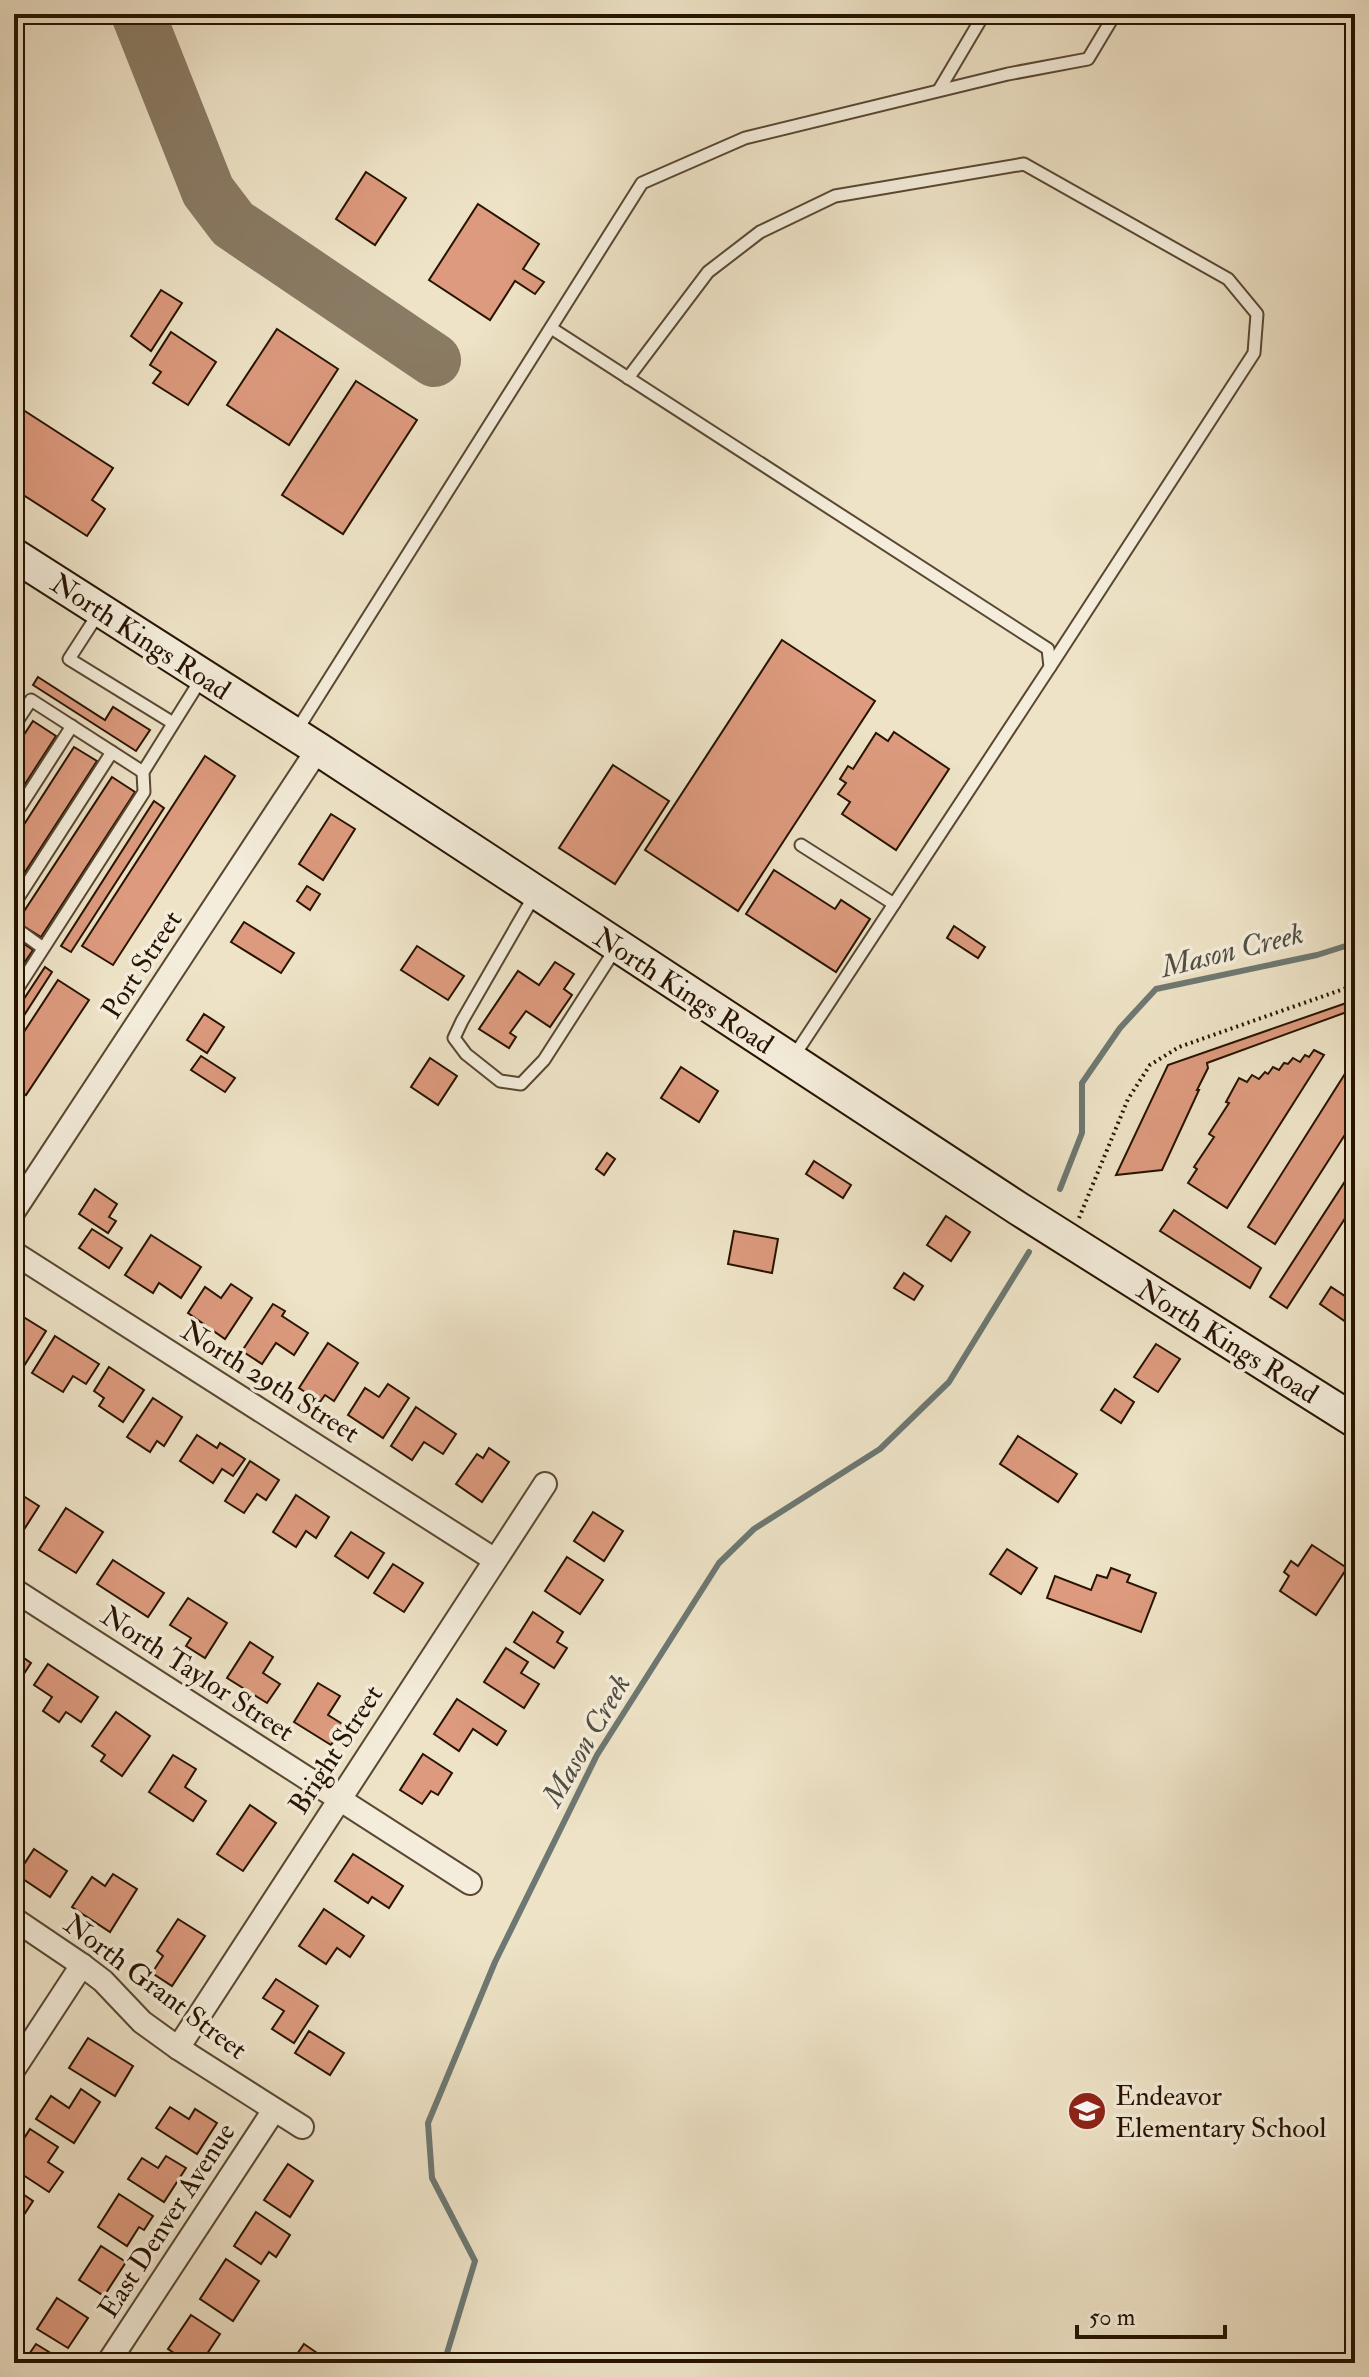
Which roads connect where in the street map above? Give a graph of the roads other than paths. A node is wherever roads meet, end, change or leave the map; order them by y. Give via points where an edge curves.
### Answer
1 (984, 14) edge
2 (1115, 14) edge
3 (939, 90) junction
4 (551, 328) junction
5 (628, 378) junction
6 (14, 555) edge
7 (101, 610) junction
8 (1050, 667) junction
9 (203, 676) junction
10 (173, 723) junction
11 (14, 726) edge
12 (72, 726) junction
13 (306, 742) junction
14 (112, 752) junction
15 (143, 772) junction
16 (14, 816) edge
17 (801, 845) dead end
18 (538, 893) junction
19 (14, 904) edge
20 (894, 904) junction
21 (14, 927) edge
22 (43, 948) junction
23 (618, 948) junction
24 (14, 994) edge
25 (792, 1060) junction
26 (14, 1211) edge
27 (14, 1253) edge
28 (1355, 1421) edge
29 (545, 1484) dead end
30 (495, 1560) junction
31 (14, 1590) edge
32 (338, 1799) junction
33 (470, 1883) dead end
34 (14, 1919) edge
35 (82, 1965) junction
36 (178, 2048) junction
37 (14, 2069) edge
38 (274, 2110) junction
39 (302, 2127) dead end
40 (108, 2363) edge

1 - 3 lane
2 - 3 lane via 1088,59
3 - 4 lane via 745,138 642,183
4 - 5 lane
4 - 13 lane
5 - 8 lane via 1048,649
5 - 8 lane via 708,272 760,232 835,196 1024,164 1228,279 1257,314 1254,353
6 - 7 main road, North Kings Road
7 - 9 main road, North Kings Road
7 - 10 lane via 69,659
8 - 20 lane
9 - 10 lane
9 - 13 main road, North Kings Road
10 - 15 lane
11 - 12 lane via 31,700
12 - 14 lane
12 - 16 lane
13 - 18 main road, North Kings Road
13 - 26 street, Port Street
14 - 15 lane
14 - 19 lane
15 - 22 lane via 144,792
17 - 20 lane
18 - 23 main road, North Kings Road
18 - 23 lane via 454,1038 500,1081 521,1084 544,1060
20 - 25 lane
21 - 22 lane
22 - 24 lane
23 - 25 main road, North Kings Road
25 - 28 main road, North Kings Road
27 - 30 street, North 29th Street
29 - 30 street, Bright Street
30 - 32 street, Bright Street
31 - 32 street, North Taylor Street
32 - 33 street, North Taylor Street
32 - 36 street, Bright Street
34 - 35 street, North Grant Street
35 - 36 street, North Grant Street
35 - 37 street
36 - 38 street, North Grant Street
38 - 39 street, North Grant Street
38 - 40 street, East Denver Avenue

